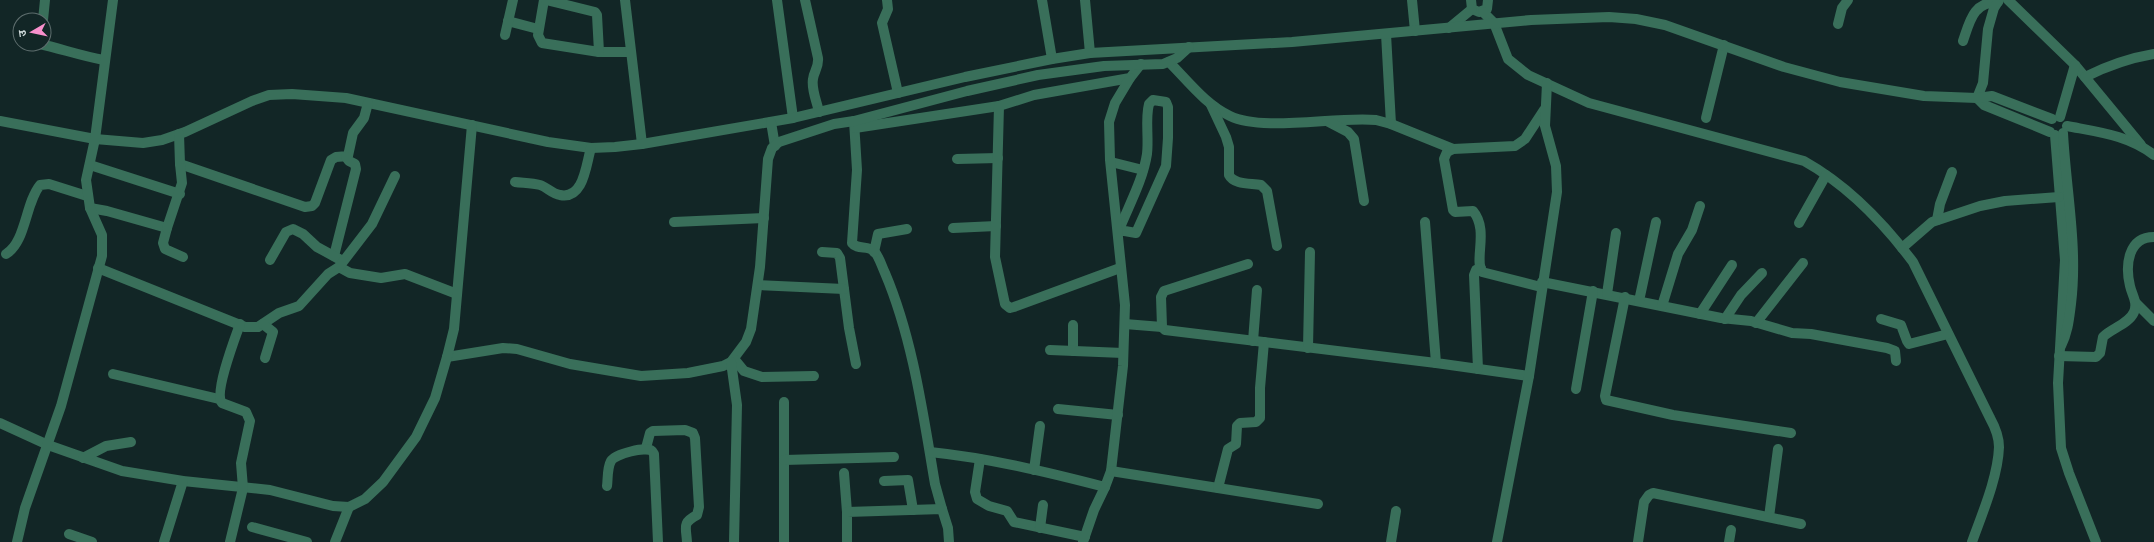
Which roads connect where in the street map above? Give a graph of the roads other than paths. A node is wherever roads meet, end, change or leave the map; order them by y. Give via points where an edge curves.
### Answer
1 (45, 0) edge
2 (113, 0) edge
3 (513, 0) edge
4 (545, 0) edge
5 (625, 0) edge
6 (777, 0) edge
7 (805, 0) edge
8 (887, 0) edge
9 (1042, 0) edge
10 (1085, 0) edge
11 (1412, 0) edge
12 (1488, 0) edge
13 (1848, 0) edge
14 (2002, 1) edge
15 (1472, 5) edge
16 (44, 12) edge
17 (1483, 12) junction
18 (508, 21) junction
19 (1494, 23) junction
20 (1838, 24) dead end
21 (1449, 28) junction
22 (538, 29) junction
23 (1415, 31) junction
24 (1386, 34) junction
25 (505, 35) dead end
26 (1963, 41) dead end
27 (1724, 45) junction
28 (52, 47) edge
29 (1190, 47) junction
30 (599, 52) junction
31 (630, 52) junction
32 (1090, 53) junction
33 (2154, 54) edge
34 (1052, 59) junction
35 (104, 60) junction
36 (1169, 62) junction
37 (1141, 64) junction
38 (2075, 65) junction
39 (2085, 77) junction
40 (1130, 78) junction
41 (1547, 83) junction
42 (898, 93) junction
43 (1977, 98) junction
44 (1210, 102) junction
45 (368, 103) junction
46 (999, 106) junction
47 (1544, 110) junction
48 (819, 112) junction
49 (794, 118) junction
50 (1706, 118) dead end
51 (2056, 118) junction
52 (1327, 120) junction
53 (0, 121) edge
54 (771, 122) junction
55 (854, 124) junction
56 (1391, 124) junction
57 (472, 125) junction
58 (2059, 131) junction
59 (180, 134) junction
60 (95, 139) junction
61 (642, 144) junction
62 (2142, 145) junction
63 (775, 146) junction
64 (591, 148) junction
65 (1453, 149) junction
66 (2154, 155) edge
67 (346, 157) junction
68 (998, 158) junction
69 (957, 159) dead end
70 (1111, 162) junction
71 (180, 164) junction
72 (90, 165) junction
73 (1143, 170) junction
74 (1952, 172) dead end
75 (1826, 174) junction
76 (395, 176) dead end
77 (515, 182) dead end
78 (180, 194) junction
79 (87, 196) junction
80 (2059, 197) junction
81 (1364, 201) dead end
82 (1700, 206) dead end
83 (90, 208) junction
84 (764, 218) junction
85 (1937, 220) junction
86 (674, 222) dead end
87 (1425, 222) dead end
88 (1656, 222) dead end
89 (1799, 223) dead end
90 (996, 226) junction
91 (167, 228) junction
92 (953, 228) dead end
93 (907, 229) dead end
94 (1118, 233) junction
95 (1616, 233) dead end
96 (2154, 237) edge
97 (1277, 246) dead end
98 (1902, 248) junction
99 (822, 252) dead end
100 (874, 252) junction
101 (1310, 252) dead end
102 (6, 254) dead end
103 (334, 256) junction
104 (183, 257) dead end
105 (270, 260) dead end
106 (342, 264) junction
107 (1248, 264) dead end
108 (1803, 264) dead end
109 (1732, 266) dead end
110 (98, 268) junction
111 (1120, 268) junction
112 (1481, 268) junction
113 (1762, 273) dead end
114 (758, 285) junction
115 (1542, 285) junction
116 (844, 289) junction
117 (1257, 290) dead end
118 (1593, 292) junction
119 (457, 294) junction
120 (1607, 294) junction
121 (1625, 298) junction
122 (1639, 300) junction
123 (2136, 303) junction
124 (1662, 306) junction
125 (1700, 314) junction
126 (1725, 319) junction
127 (1881, 319) dead end
128 (2154, 321) edge
129 (1756, 323) junction
130 (240, 324) junction
131 (263, 324) junction
132 (1125, 324) junction
133 (1073, 325) dead end
134 (1162, 327) junction
135 (1948, 334) junction
136 (1253, 341) junction
137 (1264, 342) junction
138 (1308, 348) junction
139 (1050, 350) dead end
140 (1073, 351) junction
141 (2060, 352) junction
142 (1123, 353) junction
143 (448, 357) junction
144 (264, 358) dead end
145 (733, 361) junction
146 (1896, 361) dead end
147 (1436, 363) junction
148 (856, 364) dead end
149 (1478, 369) junction
150 (113, 374) dead end
151 (814, 376) dead end
152 (1529, 376) junction
153 (1576, 389) dead end
154 (219, 399) junction
155 (784, 402) dead end
156 (1058, 409) dead end
157 (1118, 415) junction
158 (0, 423) edge
159 (1040, 426) dead end
160 (1791, 433) dead end
161 (131, 442) dead end
162 (48, 445) junction
163 (646, 448) junction
164 (1778, 449) dead end
165 (930, 452) junction
166 (894, 457) dead end
167 (83, 458) junction
168 (980, 459) junction
169 (784, 460) junction
170 (1034, 470) junction
171 (1111, 471) junction
172 (844, 472) dead end
173 (183, 481) junction
174 (884, 481) dead end
175 (607, 486) dead end
176 (1105, 487) junction
177 (243, 488) junction
178 (1218, 488) junction
179 (1318, 504) dead end
180 (1043, 505) dead end
181 (349, 507) junction
182 (942, 509) junction
183 (914, 510) junction
184 (1396, 511) dead end
185 (847, 512) junction
186 (1770, 517) junction
187 (1801, 524) dead end
188 (252, 527) dead end
189 (1040, 528) junction
190 (1731, 530) dead end
191 (69, 534) dead end
192 (1084, 540) edge
193 (17, 542) edge
194 (92, 542) edge
195 (164, 542) edge
196 (230, 542) edge
197 (307, 542) edge
198 (337, 542) edge
199 (658, 542) edge
200 (687, 542) edge
201 (734, 542) edge
202 (784, 542) edge
203 (847, 542) edge
204 (948, 542) edge
205 (1391, 542) edge
206 (1498, 542) edge
207 (1638, 542) edge
208 (1729, 542) edge
209 (1972, 542) edge
210 (2096, 542) edge

1 - 16 street
2 - 35 street
3 - 18 street
4 - 22 street
4 - 30 street via 595,12 598,16
5 - 31 street
6 - 49 street
7 - 48 street via 819,64 813,84
8 - 42 street via 888,9 882,23
9 - 34 street
10 - 32 street
11 - 23 street
12 - 17 street via 1488,6
13 - 20 street via 1842,8
14 - 26 street via 1982,4 1972,16
14 - 38 street
14 - 43 street via 1988,29 1984,83
15 - 17 street
15 - 21 street
17 - 19 street
18 - 22 street
18 - 25 street
19 - 21 street
19 - 27 street via 1572,17 1636,19 1665,25
19 - 41 street via 1508,59 1528,75
21 - 23 street
22 - 30 street via 538,38 542,43
23 - 24 street
24 - 29 street
24 - 56 street
27 - 43 street via 1784,67 1840,82 1924,96
27 - 50 street
28 - 35 street via 71,54
29 - 32 street
29 - 36 street
30 - 31 street
31 - 61 street
32 - 34 street
33 - 39 street via 2137,57
34 - 42 street via 965,76
35 - 60 street
36 - 37 street
36 - 44 street
37 - 40 street
37 - 55 street via 1038,75 967,91
38 - 39 street
38 - 51 street
39 - 62 street
40 - 46 street via 1034,95
40 - 70 street via 1111,112
41 - 47 street
41 - 75 street via 1589,102 1795,157
42 - 48 street
43 - 51 street via 1992,96
43 - 58 street via 1984,106
44 - 52 street via 1240,120 1267,123
44 - 97 street via 1229,147 1228,175 1235,181 1261,185 1267,191
45 - 57 street
45 - 59 street via 346,98 269,95 252,100
45 - 67 street via 364,118 353,133 350,151
46 - 55 street
46 - 68 street
47 - 65 street via 1525,139 1515,146
47 - 115 street via 1558,184
48 - 49 street
49 - 54 street
51 - 58 street via 2065,120
51 - 58 street via 2048,127
52 - 56 street via 1369,120
52 - 81 street via 1348,132 1354,139
53 - 60 street
54 - 61 street
54 - 63 street
55 - 63 street via 834,124 797,135
55 - 100 street via 857,170 852,243
56 - 65 street
57 - 64 street via 548,142
57 - 119 street
58 - 62 street via 2122,137
58 - 80 street
58 - 141 street via 2073,238 2074,271 2067,334
59 - 60 street via 142,143
59 - 71 street
60 - 72 street
61 - 64 street
62 - 66 street
63 - 84 street via 768,159
64 - 77 street via 582,181 574,193 560,195 541,185
65 - 112 street via 1447,152 1444,159 1452,207 1455,212 1469,210 1476,215 1481,233
67 - 71 street via 331,160 315,203 308,207
67 - 103 street via 355,164 356,169
68 - 69 street
68 - 90 street
70 - 73 street
70 - 94 street
71 - 78 street
72 - 78 street
72 - 79 street via 86,180
73 - 94 street
73 - 94 street via 1148,146 1149,104 1154,100 1166,102 1168,138 1163,174 1136,233
74 - 85 street
75 - 89 street
75 - 98 street via 1861,203
76 - 106 street via 372,224
78 - 91 street
79 - 83 street
79 - 102 street via 49,184 40,185 16,244
80 - 85 street via 1986,204
80 - 141 street via 2065,260
82 - 124 street via 1692,230 1678,254
83 - 91 street
83 - 110 street via 102,235 103,246
84 - 86 street
84 - 114 street
85 - 98 street
87 - 147 street
88 - 122 street
90 - 92 street
90 - 111 street via 996,266 1005,304 1010,308
91 - 104 street via 164,249
93 - 100 street via 878,234
94 - 111 street
95 - 120 street
96 - 123 street via 2138,241 2130,254 2130,286
98 - 135 street via 1913,262
99 - 116 street via 838,254
100 - 165 street via 902,319
101 - 138 street
103 - 105 street via 293,229 286,232
103 - 106 street
106 - 119 street via 350,273 381,278 405,274
106 - 131 street via 328,274 299,306 279,313
107 - 134 street via 1164,291 1161,297
108 - 129 street
109 - 125 street
110 - 130 street
110 - 162 street
111 - 132 street
112 - 115 street via 1485,273
112 - 149 street via 1476,270 1474,275
113 - 126 street via 1740,295
114 - 116 street
114 - 145 street via 751,329 746,342
115 - 118 street
115 - 152 street
116 - 148 street
117 - 136 street
118 - 120 street
118 - 153 street
119 - 143 street
120 - 121 street
121 - 122 street
121 - 160 street via 1606,400 1673,415
122 - 124 street
123 - 128 street
123 - 141 street via 2132,316 2103,337 2098,355 2093,358
124 - 125 street
125 - 126 street
126 - 129 street
127 - 135 street via 1901,324 1909,344
129 - 146 street via 1792,333 1887,348 1895,351
130 - 131 street via 251,328
130 - 154 street
131 - 144 street via 273,332
132 - 134 street
132 - 142 street
133 - 140 street
134 - 136 street via 1165,330
135 - 209 street via 1998,439 1996,467
136 - 137 street
137 - 138 street
137 - 178 street via 1260,418 1256,422 1238,424 1236,444 1228,449
138 - 147 street
139 - 140 street
140 - 142 street
141 - 210 street via 2058,383 2061,448
142 - 157 street
143 - 145 street via 503,348 517,349 578,365 640,376 688,373 723,366
143 - 181 street via 434,398 416,437 383,482 365,499
145 - 151 street via 744,371 762,377
145 - 201 street via 737,405
147 - 149 street
149 - 152 street
150 - 154 street
152 - 206 street
154 - 177 street via 222,403 246,412 249,417 241,463
155 - 169 street
156 - 157 street
157 - 171 street
158 - 162 street
159 - 170 street
161 - 167 street via 106,446
162 - 167 street
162 - 193 street via 25,508
163 - 175 street via 612,459
163 - 199 street via 654,454
163 - 200 street via 650,433 653,431 684,430 693,433 699,507 697,515 686,524
164 - 186 street
165 - 168 street
165 - 182 street
166 - 169 street
167 - 173 street via 122,471
168 - 170 street
168 - 189 street via 975,492 978,499 989,506 1007,511 1014,522
169 - 202 street
170 - 176 street
171 - 176 street
171 - 178 street
172 - 185 street
173 - 177 street
173 - 195 street
174 - 183 street via 908,480
176 - 192 street
177 - 181 street via 270,490 332,506
177 - 196 street
178 - 179 street
180 - 189 street
181 - 198 street
182 - 183 street
182 - 204 street via 948,528
183 - 185 street
184 - 205 street
185 - 203 street
186 - 187 street
186 - 207 street via 1653,493 1644,502
188 - 197 street
189 - 192 street
190 - 208 street
191 - 194 street

